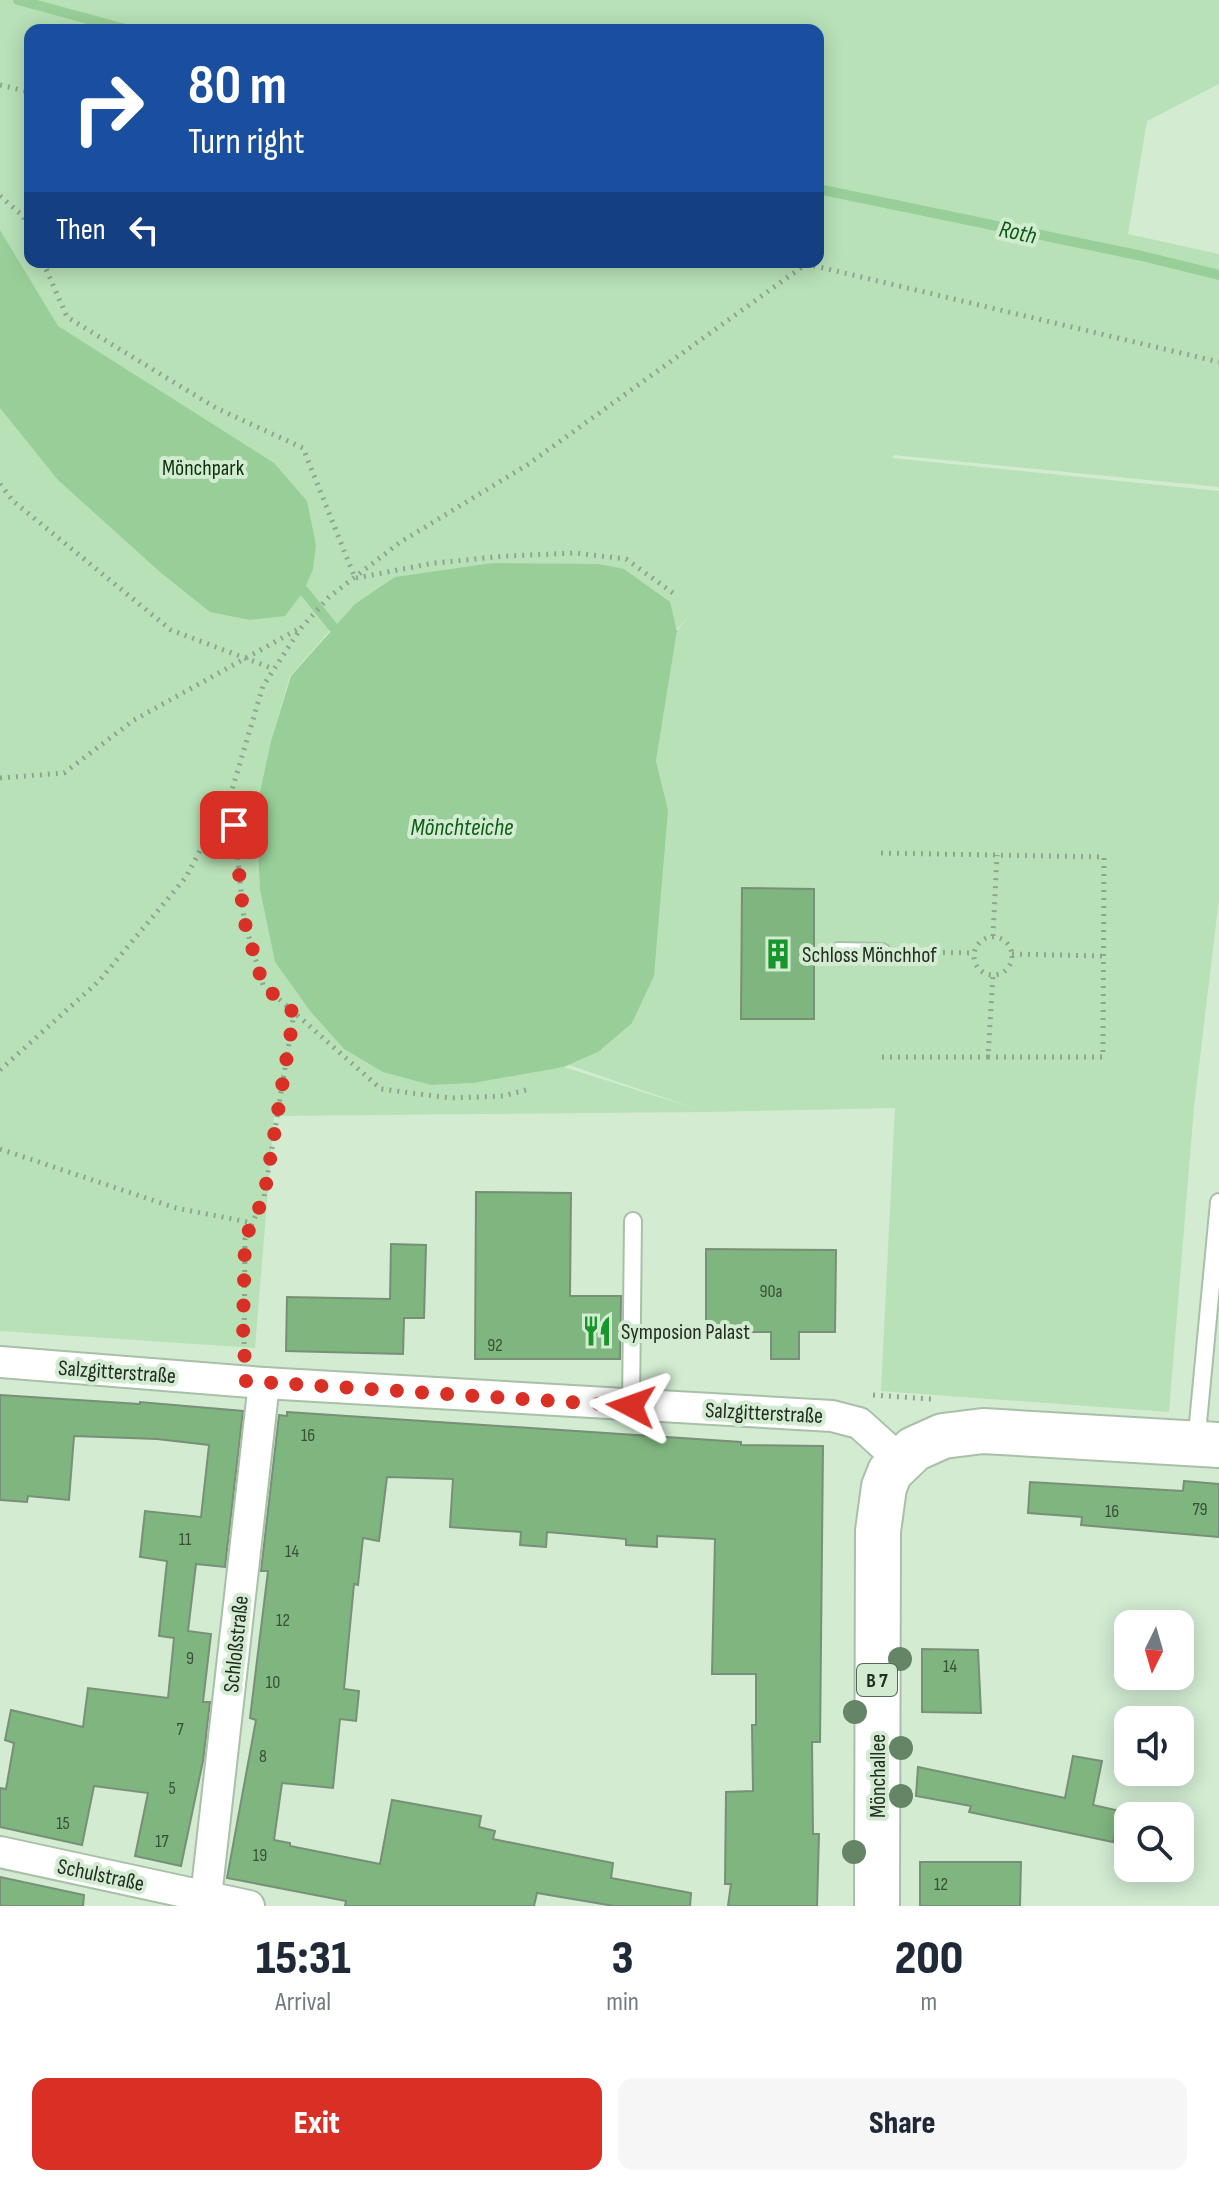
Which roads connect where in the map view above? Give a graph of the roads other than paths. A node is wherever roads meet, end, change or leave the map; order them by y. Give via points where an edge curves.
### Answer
1 (838, 951) dead end
2 (882, 952) road end
3 (1219, 1202) edge
4 (633, 1221) dead end
5 (0, 1362) edge
6 (255, 1382) junction
7 (631, 1406) junction
8 (1208, 1444) edge
9 (900, 1460) junction
10 (0, 1852) edge
11 (206, 1901) edge
12 (249, 1906) edge
13 (877, 1906) edge

1 - 2 lane
3 - 8 lane
4 - 7 lane
5 - 6 street, Salzgitterstraße
6 - 7 street, Salzgitterstraße
6 - 11 street, Schloßstraße
7 - 9 street, Salzgitterstraße via 832,1416 859,1423
8 - 9 main road via 983,1431 943,1436
9 - 13 main road, Mönchallee / B 7 via 884,1487 878,1531
10 - 11 street, Schulstraße
11 - 12 street, Schulstraße

